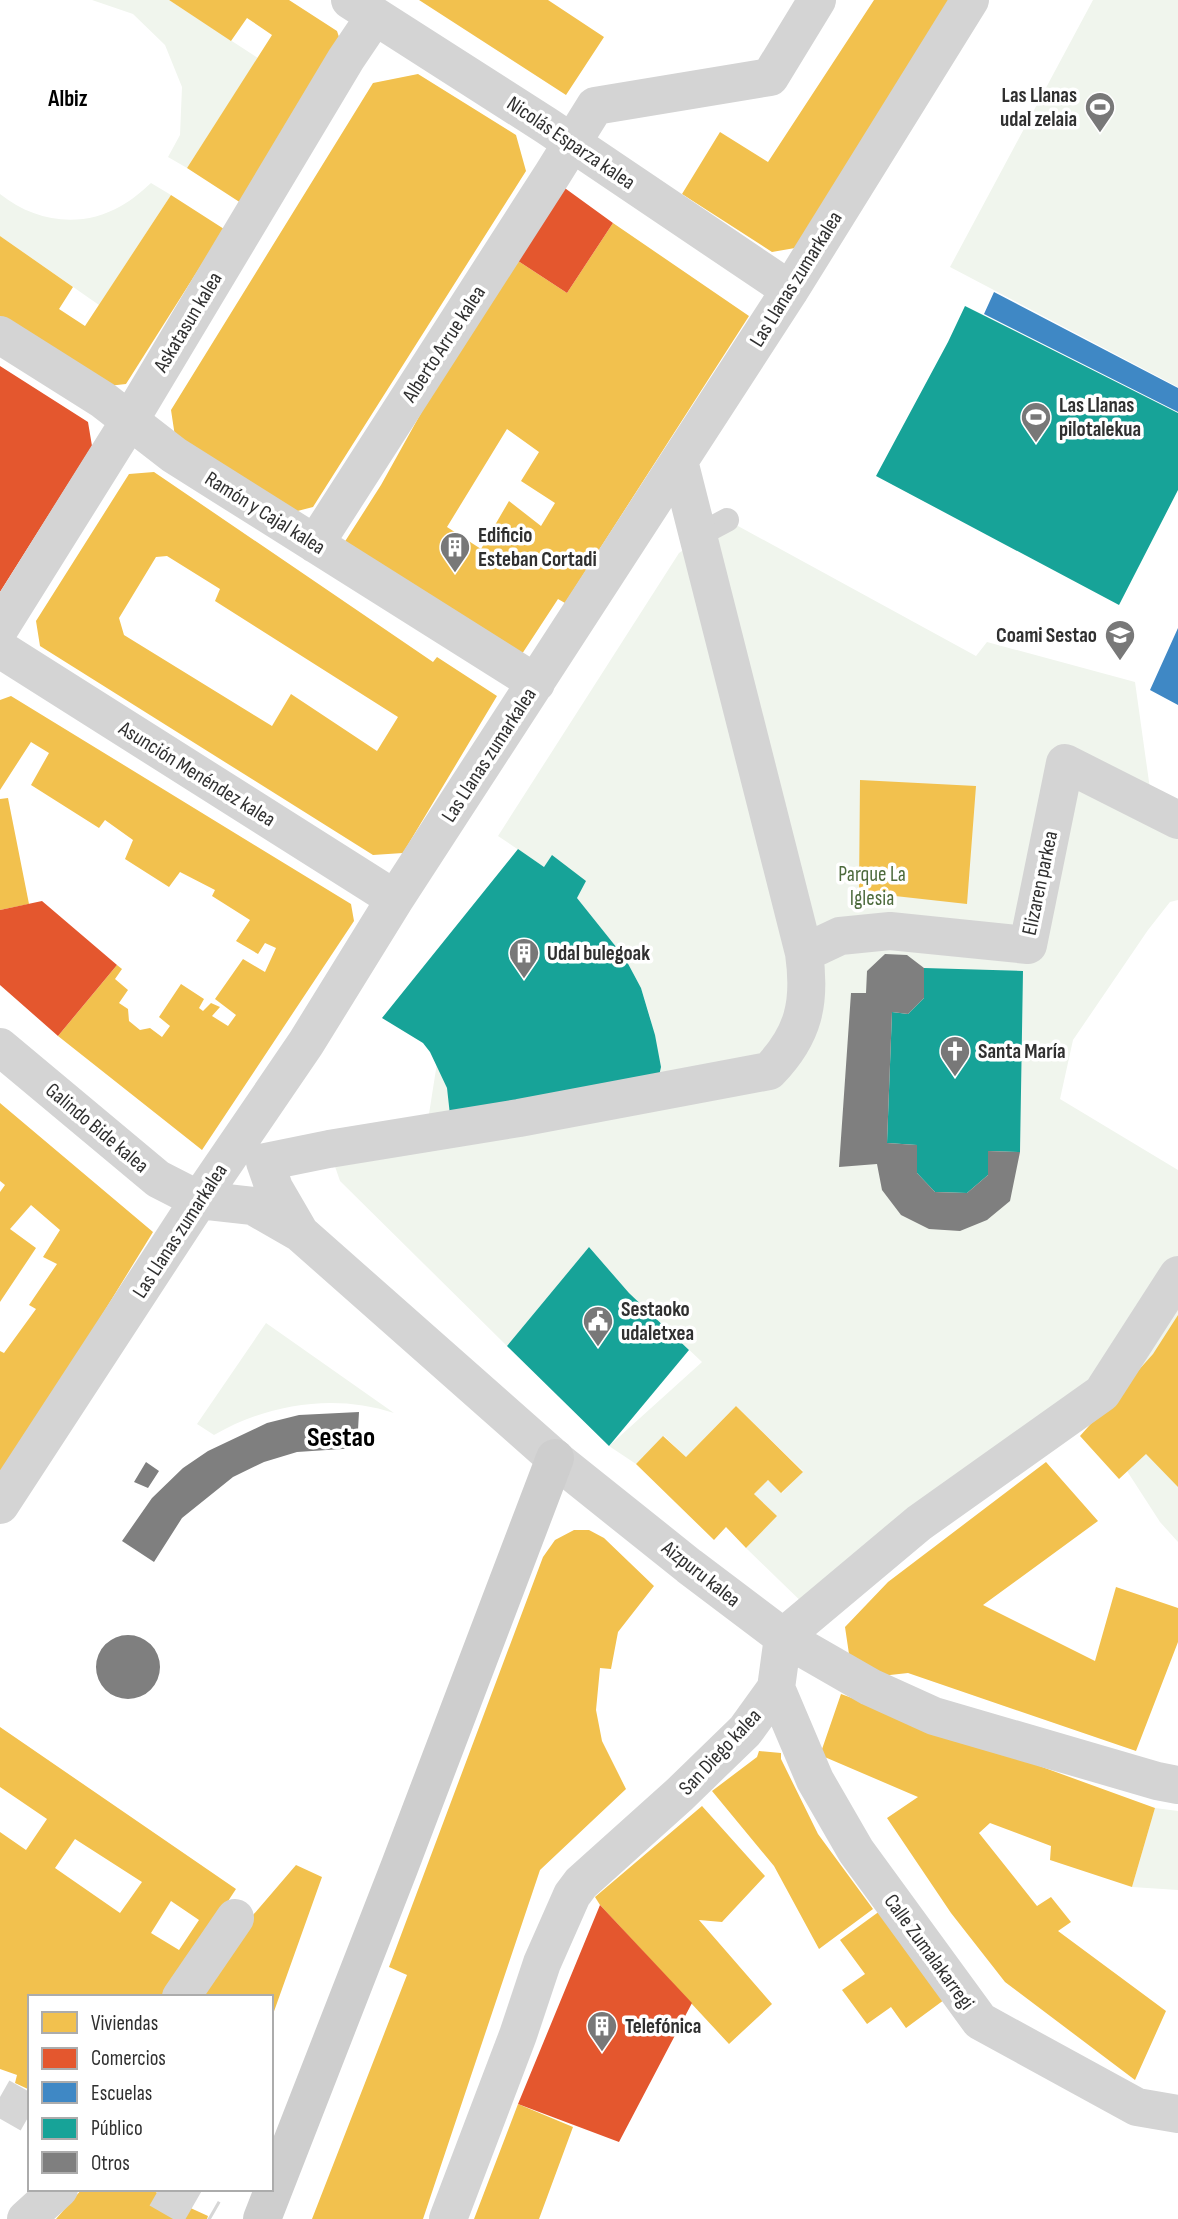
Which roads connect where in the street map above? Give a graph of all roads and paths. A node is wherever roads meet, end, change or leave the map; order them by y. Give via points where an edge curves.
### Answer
1 (817, 0) edge
2 (970, 0) edge
3 (362, 8) edge
4 (572, 144) junction
5 (790, 290) junction
6 (0, 335) edge
7 (130, 420) junction
8 (679, 461) junction
9 (315, 544) junction
10 (0, 628) edge
11 (0, 649) edge
12 (536, 683) junction
13 (1178, 820) edge
14 (395, 899) junction
15 (804, 953) junction
16 (0, 1047) edge
17 (199, 1200) junction
18 (300, 1233) junction
19 (1178, 1275) edge
20 (555, 1458) junction
21 (0, 1505) edge
22 (783, 1637) junction
23 (776, 1688) junction
24 (1178, 1785) edge
25 (235, 1918) dead end
26 (182, 1995) edge
27 (1178, 2114) edge
28 (57, 2191) edge
29 (264, 2218) edge
30 (26, 2219) edge
31 (448, 2219) edge

1 - 4 street, Alberto Arrue kalea via 770,77 595,106
2 - 5 street, Las Llanas zumarkalea
3 - 4 street, Nicolás Esparza kalea
3 - 7 street, Askatasun kalea via 346,59
4 - 5 street, Nicolás Esparza kalea
4 - 9 street, Alberto Arrue kalea
5 - 8 street, Las Llanas zumarkalea
6 - 7 street, Ramón y Cajal kalea
7 - 9 street, Ramón y Cajal kalea via 174,455
7 - 10 street, Askatasun kalea
8 - 12 street, Las Llanas zumarkalea
8 - 15 street via 712,528
9 - 12 street, Ramón y Cajal kalea
11 - 14 street, Asunción Menéndez kalea
12 - 14 street, Las Llanas zumarkalea
13 - 15 street, Elizaren parkea via 1065,763 1028,945 890,931 840,936
14 - 17 street, Las Llanas zumarkalea via 306,1043
15 - 18 street, Aizpuru kalea via 807,1002 799,1030 769,1071 265,1162
16 - 17 street, Galindo Bide kalea via 158,1179
17 - 18 street, Aizpuru kalea via 253,1206
17 - 21 street, Las Llanas zumarkalea
18 - 20 street, Aizpuru kalea
19 - 22 street via 1102,1394 919,1523
20 - 22 street, Aizpuru kalea
20 - 29 street
22 - 23 street, San Diego kalea
22 - 24 street, Aizpuru kalea via 870,1687 934,1716
23 - 27 street, Calle Zumalakarregi via 815,1780 856,1850 980,2021 1137,2107
23 - 31 street, San Diego kalea via 745,1731 572,1895
25 - 26 street
28 - 30 street

